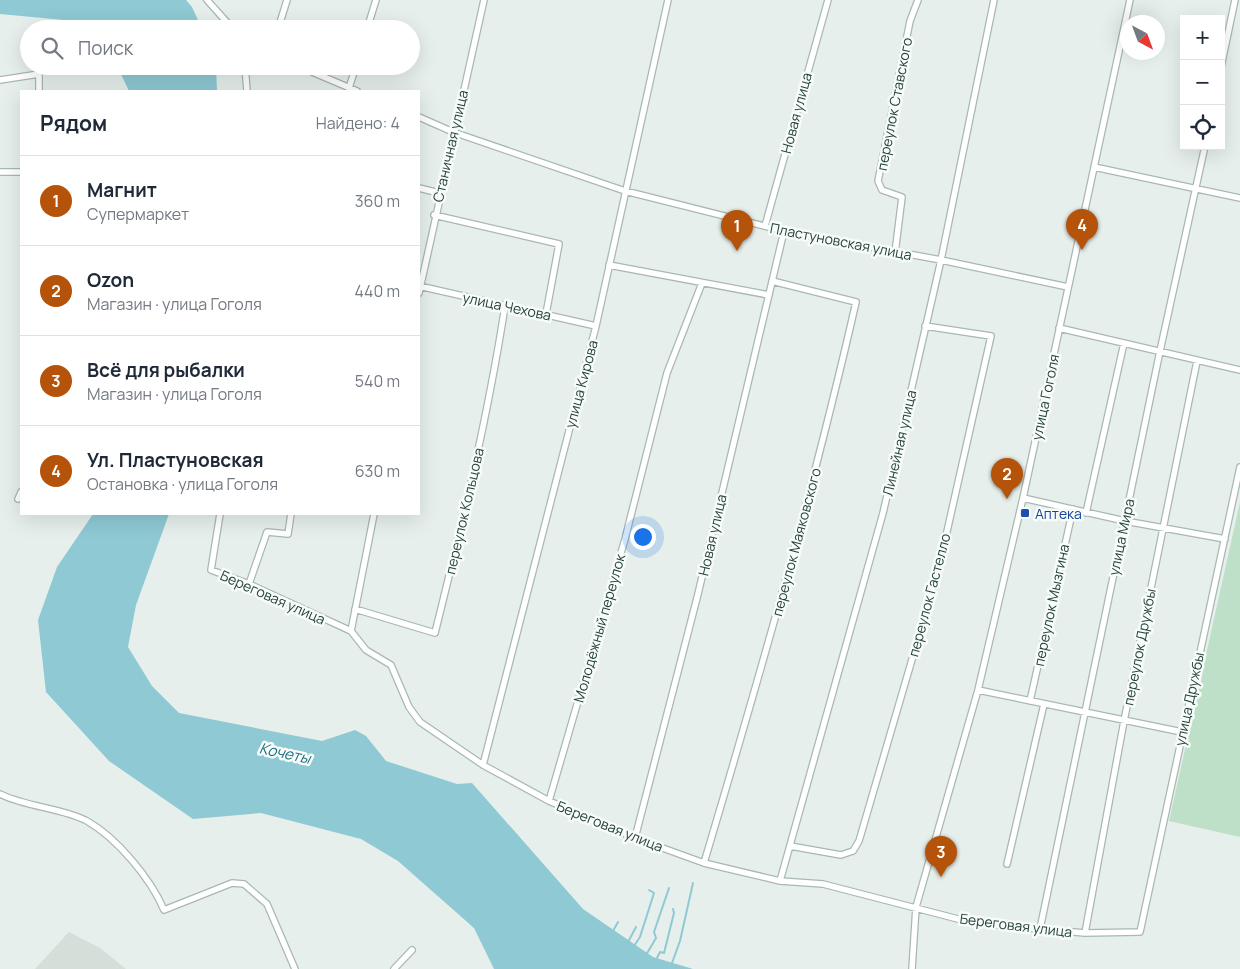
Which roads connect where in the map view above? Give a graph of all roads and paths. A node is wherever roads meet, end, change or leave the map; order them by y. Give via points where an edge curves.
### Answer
1 (207, 0) edge
2 (288, 0) edge
3 (376, 0) edge
4 (484, 0) edge
5 (668, 0) edge
6 (828, 0) edge
7 (918, 0) edge
8 (994, 0) edge
9 (1130, 0) edge
10 (1235, 0) edge
11 (224, 20) edge
12 (281, 20) edge
13 (370, 20) edge
14 (1222, 60) edge
15 (32, 75) edge
16 (39, 75) edge
17 (246, 75) edge
18 (319, 75) edge
19 (353, 75) edge
20 (0, 80) edge
21 (349, 88) junction
22 (38, 90) edge
23 (247, 90) edge
24 (354, 90) edge
25 (420, 117) edge
26 (453, 132) junction
27 (1204, 150) edge
28 (1094, 167) junction
29 (0, 172) edge
30 (20, 172) edge
31 (420, 188) edge
32 (1196, 189) junction
33 (625, 191) junction
34 (439, 193) junction
35 (1240, 198) edge
36 (434, 215) junction
37 (765, 226) junction
38 (784, 231) junction
39 (895, 252) junction
40 (941, 260) junction
41 (610, 265) junction
42 (772, 281) junction
43 (420, 283) edge
44 (702, 283) junction
45 (1068, 287) junction
46 (420, 288) edge
47 (769, 295) junction
48 (505, 306) junction
49 (546, 314) junction
50 (596, 326) junction
51 (925, 326) junction
52 (1059, 328) junction
53 (1124, 343) junction
54 (1160, 351) junction
55 (1197, 361) junction
56 (1240, 370) edge
57 (1240, 467) edge
58 (20, 494) edge
59 (1023, 498) junction
60 (18, 499) dead end
61 (1073, 509) junction
62 (1086, 513) junction
63 (220, 515) edge
64 (292, 515) edge
65 (374, 515) edge
66 (1125, 521) junction
67 (1162, 528) junction
68 (1225, 539) junction
69 (249, 584) junction
70 (355, 609) junction
71 (351, 631) junction
72 (978, 690) junction
73 (1030, 701) junction
74 (1044, 704) junction
75 (1085, 712) junction
76 (1124, 721) junction
77 (1182, 732) junction
78 (483, 765) junction
79 (0, 794) edge
80 (549, 801) junction
81 (635, 838) junction
82 (790, 846) junction
83 (704, 863) junction
84 (1007, 864) dead end
85 (780, 880) junction
86 (916, 907) junction
87 (1040, 929) junction
88 (1140, 932) joint
89 (1085, 933) junction
90 (412, 950) dead end
91 (295, 969) edge
92 (394, 969) edge
93 (912, 969) edge

1 - 11 street
2 - 12 street
3 - 13 street
4 - 26 street, Станичная улица
5 - 33 street, улица Кирова
6 - 37 street, Новая улица
7 - 39 street, переулок Ставского via 910,21 878,181 882,190 902,197
8 - 40 street, Линейная улица
9 - 28 street, улица Гоголя
10 - 14 street
15 - 20 street
16 - 22 street
17 - 23 street
18 - 21 street
19 - 21 street
21 - 24 street
25 - 26 street, Пластуновская улица
26 - 33 street, Пластуновская улица
26 - 34 street, Станичная улица
27 - 32 street, улица Мира
28 - 32 street
28 - 45 street, улица Гоголя
29 - 30 street
31 - 34 street
32 - 35 street
32 - 54 street, улица Мира
33 - 37 street, Пластуновская улица
33 - 41 street, улица Кирова
34 - 36 street, Станичная улица
36 - 43 street, Станичная улица
36 - 49 street via 559,244
37 - 38 street, Пластуновская улица
38 - 39 street, Пластуновская улица
38 - 42 street, Новая улица
39 - 40 street, Пластуновская улица
40 - 45 street, Пластуновская улица
40 - 51 street, Линейная улица
41 - 44 street
41 - 50 street, улица Кирова
42 - 47 street, Новая улица
42 - 83 street, переулок Маяковского via 856,302 829,421 760,676
44 - 47 street
44 - 80 street, Молодёжный переулок via 667,373 626,539
45 - 52 street, улица Гоголя
46 - 48 street, улица Чехова
47 - 81 street, Новая улица via 698,594
48 - 49 street, улица Чехова
48 - 70 street, переулок Кольцова via 474,473 435,633
49 - 50 street, улица Чехова
50 - 78 street, улица Кирова
51 - 82 street, Линейная улица via 883,513
51 - 82 street, переулок Гастелло via 991,336 939,567 859,841 853,851 841,855
52 - 53 street
52 - 59 street, улица Гоголя
53 - 54 street
53 - 62 street
54 - 55 street
54 - 66 street, улица Мира
55 - 56 street
55 - 67 street, переулок Дружбы
57 - 68 street, улица Дружбы
58 - 60 street
59 - 61 street
59 - 72 street, улица Гоголя
61 - 62 street
61 - 73 street, переулок Мызгина
62 - 66 street
63 - 69 street, Береговая улица via 211,570
64 - 69 street via 288,534 267,532
65 - 70 street
66 - 67 street
66 - 75 street, улица Мира
67 - 68 street
67 - 76 street, переулок Дружбы
68 - 77 street, улица Дружбы
69 - 71 street, Береговая улица
70 - 71 street
71 - 78 street, Береговая улица via 366,650 391,665 409,707 420,722
72 - 73 street
72 - 86 street, улица Гоголя
73 - 74 street
74 - 75 street
74 - 84 street
75 - 76 street
75 - 87 street, улица Мира
76 - 77 street
76 - 89 street, переулок Дружбы
77 - 88 street, улица Дружбы
78 - 80 street, Береговая улица
79 - 91 street via 87,821 126,855 157,893 164,910 232,883 244,884 267,904
80 - 81 street, Береговая улица
81 - 83 street, Береговая улица
82 - 85 street, Линейная улица
83 - 85 street, Береговая улица
85 - 86 street, Береговая улица via 822,884
86 - 87 street, Береговая улица via 996,926
86 - 93 street, улица Гоголя
87 - 89 street, Береговая улица
88 - 89 street, Береговая улица
90 - 92 street

